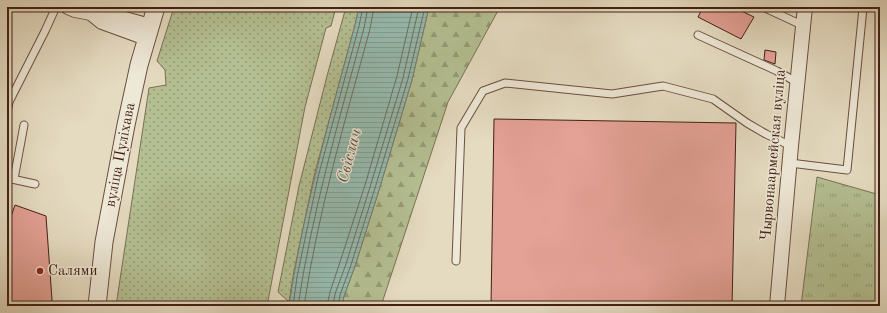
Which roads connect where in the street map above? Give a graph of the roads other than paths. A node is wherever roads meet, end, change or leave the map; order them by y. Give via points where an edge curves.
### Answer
1 (56, 7) edge
2 (156, 7) edge
3 (763, 7) edge
4 (805, 7) edge
5 (864, 7) edge
6 (73, 8) edge
7 (804, 26) junction
8 (148, 32) junction
9 (698, 35) dead end
10 (798, 83) junction
11 (8, 101) edge
12 (7, 112) edge
13 (24, 125) dead end
14 (791, 146) junction
15 (790, 163) junction
16 (10, 178) edge
17 (35, 184) dead end
18 (456, 261) dead end
19 (97, 306) edge
20 (777, 306) edge

1 - 11 lane
2 - 8 street, вуліца Пуліхава
3 - 7 lane
4 - 7 street, Чырвонаармейская вуліца
5 - 15 lane via 847,170
6 - 8 street via 91,13 102,22
7 - 10 street, Чырвонаармейская вуліца
8 - 19 street, вуліца Пуліхава via 126,125 105,234
9 - 10 lane
10 - 14 street, Чырвонаармейская вуліца
11 - 12 lane
13 - 16 lane
14 - 15 street, Чырвонаармейская вуліца
14 - 18 lane via 747,123 713,99 664,86 612,94 505,83 483,91 461,128
15 - 20 street, Чырвонаармейская вуліца
16 - 17 lane

